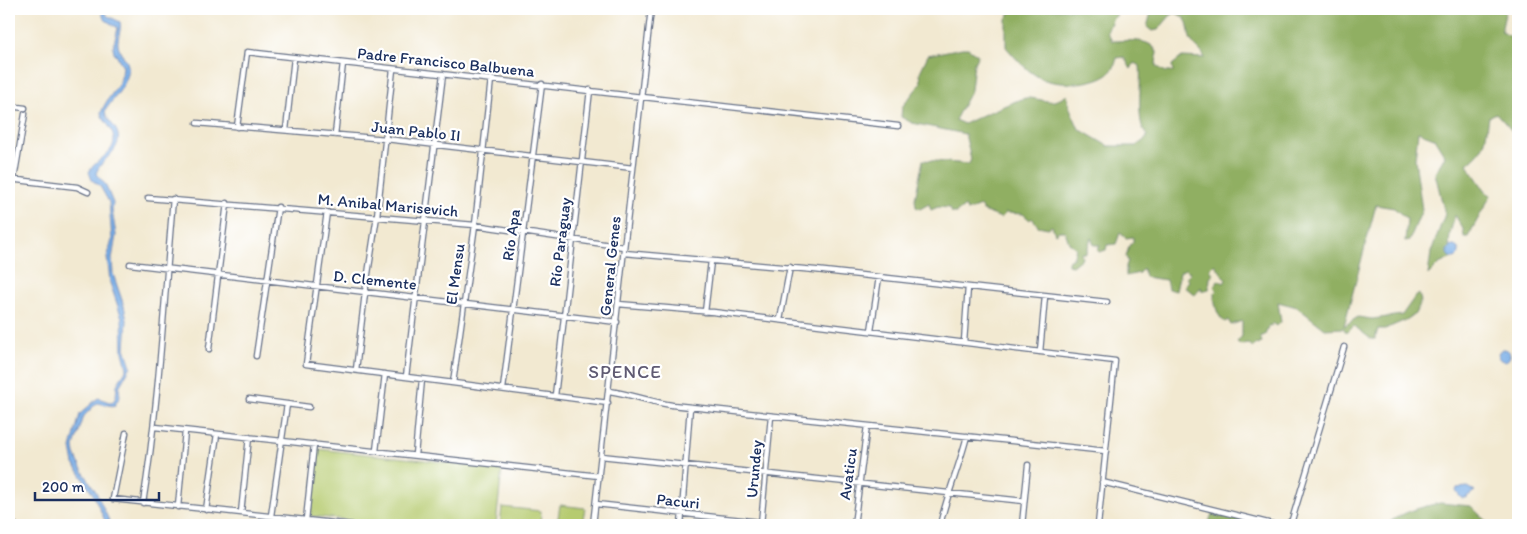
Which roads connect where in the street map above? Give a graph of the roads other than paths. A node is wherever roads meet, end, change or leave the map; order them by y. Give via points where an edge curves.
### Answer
1 (651, 9) edge
2 (294, 58) junction
3 (343, 63) junction
4 (393, 68) junction
5 (443, 74) junction
6 (491, 79) junction
7 (542, 84) junction
8 (590, 90) junction
9 (642, 97) junction
10 (9, 106) edge
11 (197, 123) dead end
12 (898, 126) dead end
13 (237, 127) junction
14 (286, 130) junction
15 (335, 135) junction
16 (386, 139) junction
17 (434, 145) junction
18 (483, 151) junction
19 (534, 156) junction
20 (582, 162) junction
21 (633, 168) junction
22 (11, 179) edge
23 (88, 192) dead end
24 (148, 198) dead end
25 (174, 199) junction
26 (227, 203) junction
27 (278, 208) junction
28 (327, 212) junction
29 (378, 216) junction
30 (425, 220) junction
31 (475, 225) junction
32 (525, 231) junction
33 (573, 239) junction
34 (624, 247) junction
35 (624, 253) junction
36 (711, 261) junction
37 (130, 264) dead end
38 (790, 267) junction
39 (167, 269) junction
40 (218, 275) junction
41 (879, 277) junction
42 (268, 281) junction
43 (316, 287) junction
44 (968, 287) junction
45 (364, 293) junction
46 (1045, 296) junction
47 (416, 297) junction
48 (1107, 302) dead end
49 (463, 304) junction
50 (618, 304) junction
51 (514, 310) junction
52 (705, 312) junction
53 (564, 316) junction
54 (780, 320) junction
55 (617, 322) junction
56 (871, 331) junction
57 (964, 342) junction
58 (1344, 346) dead end
59 (209, 349) dead end
60 (1040, 352) junction
61 (256, 356) dead end
62 (356, 370) junction
63 (385, 374) junction
64 (406, 377) junction
65 (422, 379) junction
66 (453, 383) junction
67 (504, 390) junction
68 (609, 391) junction
69 (555, 396) junction
70 (249, 399) dead end
71 (608, 403) junction
72 (287, 404) junction
73 (309, 407) dead end
74 (690, 407) junction
75 (771, 416) junction
76 (867, 426) junction
77 (155, 427) junction
78 (185, 431) junction
79 (126, 433) dead end
80 (216, 434) junction
81 (967, 436) junction
82 (249, 437) junction
83 (282, 440) junction
84 (314, 444) junction
85 (376, 451) junction
86 (1106, 451) junction
87 (415, 455) junction
88 (602, 456) junction
89 (1028, 465) dead end
90 (687, 467) junction
91 (766, 474) junction
92 (599, 476) junction
93 (1102, 482) junction
94 (859, 484) junction
95 (948, 492) junction
96 (1024, 501) junction
97 (143, 503) junction
98 (596, 504) junction
99 (178, 507) junction
100 (206, 510) junction
101 (241, 513) junction
102 (682, 514) junction
103 (271, 516) junction
104 (287, 518) junction
105 (306, 520) junction
106 (9, 524) edge
107 (761, 524) edge
108 (15, 525) edge
109 (286, 525) edge
110 (352, 525) edge
111 (593, 525) edge
112 (681, 525) edge
113 (787, 525) edge
114 (854, 525) edge
115 (940, 525) edge
116 (1022, 525) edge
117 (1098, 525) edge
118 (1276, 525) edge
119 (1286, 525) edge

1 - 9 street, General Genes
2 - 3 street, Padre Francisco Balbuena
2 - 13 street, Padre Francisco Balbuena via 247,52
2 - 14 street
3 - 4 street, Padre Francisco Balbuena
3 - 15 street
4 - 5 street, Padre Francisco Balbuena
4 - 16 street
5 - 6 street, Padre Francisco Balbuena
5 - 17 street
6 - 7 street, Padre Francisco Balbuena
6 - 18 street, El Mensu
7 - 8 street, Padre Francisco Balbuena
7 - 19 street, Río Apa
8 - 9 street, Padre Francisco Balbuena
8 - 20 street, Río Paraguay
9 - 12 street, Padre Francisco Balbuena
9 - 21 street, General Genes
10 - 22 street via 25,111
11 - 13 street, Juan Pablo II
13 - 14 street, Juan Pablo II
14 - 15 street, Juan Pablo II
15 - 16 street, Juan Pablo II
16 - 17 street, Juan Pablo II
16 - 29 street
17 - 18 street, Juan Pablo II
17 - 30 street
18 - 19 street, Juan Pablo II
18 - 31 street, El Mensu
19 - 20 street, Juan Pablo II
19 - 32 street, Río Apa
20 - 21 street, Juan Pablo II
20 - 33 street, Río Paraguay
21 - 34 street, General Genes
22 - 23 street via 77,187
24 - 25 street, M. Anibal Marisevich
25 - 26 street, M. Anibal Marisevich
25 - 39 street
26 - 27 street, M. Anibal Marisevich
26 - 40 street
27 - 28 street, M. Anibal Marisevich
27 - 42 street
28 - 29 street, M. Anibal Marisevich
28 - 43 street
29 - 30 street, M. Anibal Marisevich
29 - 45 street
30 - 31 street, M. Anibal Marisevich
30 - 47 street
31 - 32 street, M. Anibal Marisevich
31 - 49 street, El Mensu
32 - 33 street, M. Anibal Marisevich
32 - 51 street, Río Apa
33 - 34 street, M. Anibal Marisevich
33 - 53 street, Río Paraguay
34 - 35 street, General Genes
35 - 36 street
35 - 50 street, General Genes
36 - 38 street
36 - 52 street
37 - 39 street, D. Clemente
38 - 41 street
38 - 54 street
39 - 40 street, D. Clemente
39 - 77 street
40 - 42 street, D. Clemente
40 - 59 street
41 - 44 street
41 - 56 street
42 - 43 street, D. Clemente
42 - 61 street
43 - 45 street, D. Clemente
43 - 62 street via 306,364
44 - 46 street
44 - 57 street
45 - 47 street, D. Clemente
45 - 62 street
46 - 48 street
46 - 60 street
47 - 49 street, D. Clemente
47 - 64 street
49 - 51 street, D. Clemente
49 - 66 street, El Mensu
50 - 52 street
50 - 55 street, General Genes
51 - 53 street, D. Clemente
51 - 67 street, Río Apa
52 - 54 street
53 - 55 street, D. Clemente
53 - 69 street, Río Paraguay
54 - 56 street
55 - 68 street, General Genes
56 - 57 street
57 - 60 street
58 - 119 street via 1292,520
60 - 86 street via 1115,361
62 - 63 street
63 - 64 street
63 - 85 street
64 - 65 street
65 - 66 street
65 - 87 street
66 - 67 street
67 - 69 street
68 - 71 street, General Genes
68 - 74 street via 631,394 656,403
69 - 71 street
70 - 72 street
71 - 88 street, General Genes
72 - 73 street
72 - 83 street
74 - 75 street
74 - 90 street
75 - 76 street
75 - 91 street, Urundey
76 - 81 street
76 - 94 street, Avaticu
77 - 78 street
77 - 97 street
78 - 80 street
78 - 99 street
79 - 97 street via 113,500
80 - 82 street
80 - 100 street
81 - 86 street
81 - 95 street via 959,468
82 - 83 street
82 - 101 street
83 - 84 street
83 - 103 street
84 - 85 street
84 - 105 street
85 - 87 street
86 - 93 street
87 - 92 street
88 - 90 street
88 - 92 street, General Genes
89 - 96 street
90 - 91 street
90 - 102 street
91 - 94 street
91 - 107 street, Urundey
92 - 98 street, General Genes
93 - 117 street
93 - 118 street
94 - 95 street
94 - 114 street, Avaticu
95 - 96 street
95 - 115 street
96 - 116 street
97 - 99 street
98 - 102 street, Pacuri
98 - 111 street, General Genes
99 - 100 street
100 - 101 street
101 - 103 street
102 - 107 street, Pacuri
102 - 112 street
103 - 104 street
104 - 105 street
104 - 109 street
105 - 110 street
106 - 108 street
107 - 113 street, Pacuri

